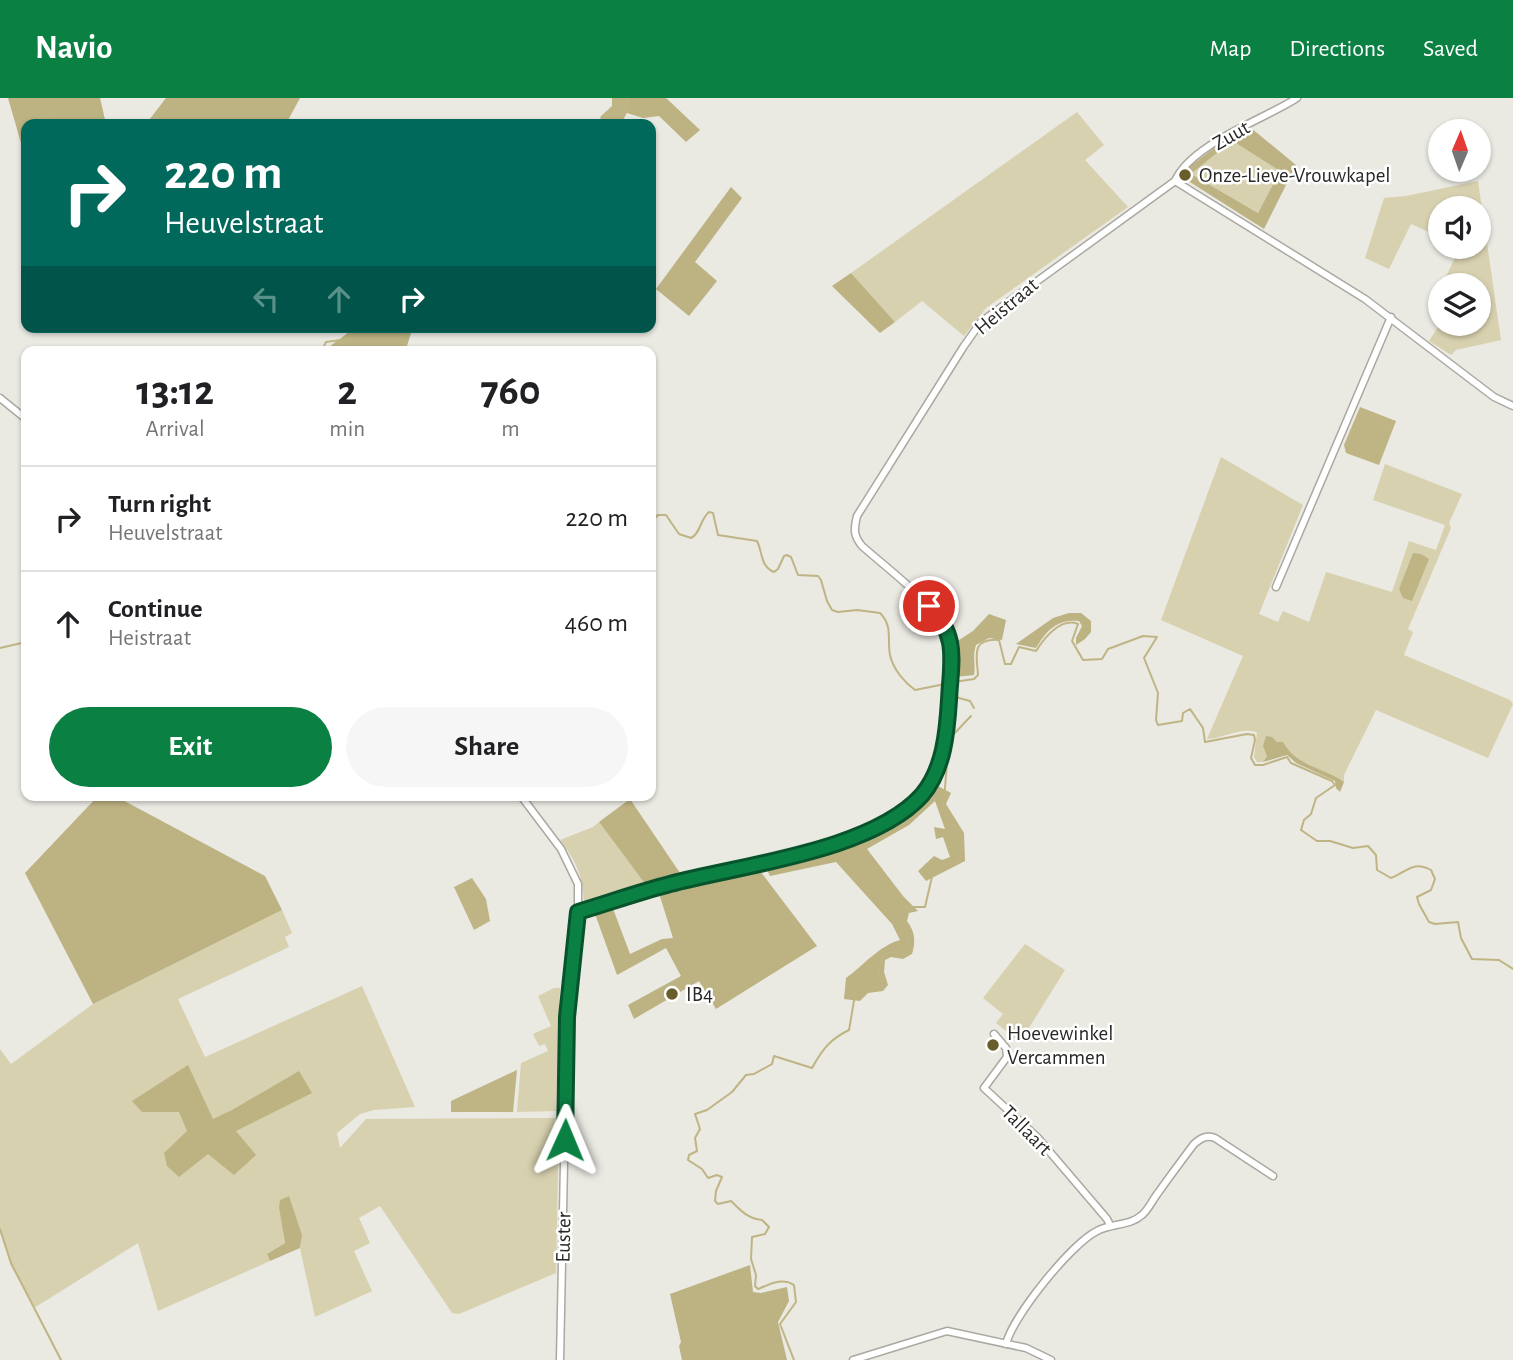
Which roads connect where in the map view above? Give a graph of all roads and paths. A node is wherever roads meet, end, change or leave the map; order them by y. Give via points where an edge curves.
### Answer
1 (1297, 98) edge
2 (1175, 181) junction
3 (1391, 317) junction
4 (0, 398) edge
5 (1513, 406) edge
6 (21, 415) edge
7 (1276, 587) dead end
8 (525, 801) edge
9 (578, 912) junction
10 (994, 1034) dead end
11 (1273, 1176) dead end
12 (1110, 1225) junction
13 (1006, 1344) junction
14 (560, 1360) edge
15 (853, 1360) edge
16 (1051, 1360) edge

1 - 2 street, Zuut via 1198,154 1180,169
2 - 3 street
2 - 9 street, Heistraat via 981,322 858,516 856,538 935,612 947,628 951,644 940,762 921,796 852,839
3 - 5 street via 1494,397
3 - 7 street
4 - 6 street
8 - 9 street, Euster via 571,867 578,884
9 - 14 street, Euster via 567,1017
10 - 12 street, Tallaart via 1006,1048 1007,1057 984,1088 1037,1137
11 - 12 street via 1208,1136 1194,1144 1142,1215 1127,1224
12 - 13 street via 1089,1236 1050,1276
13 - 15 street via 947,1331
13 - 16 street

